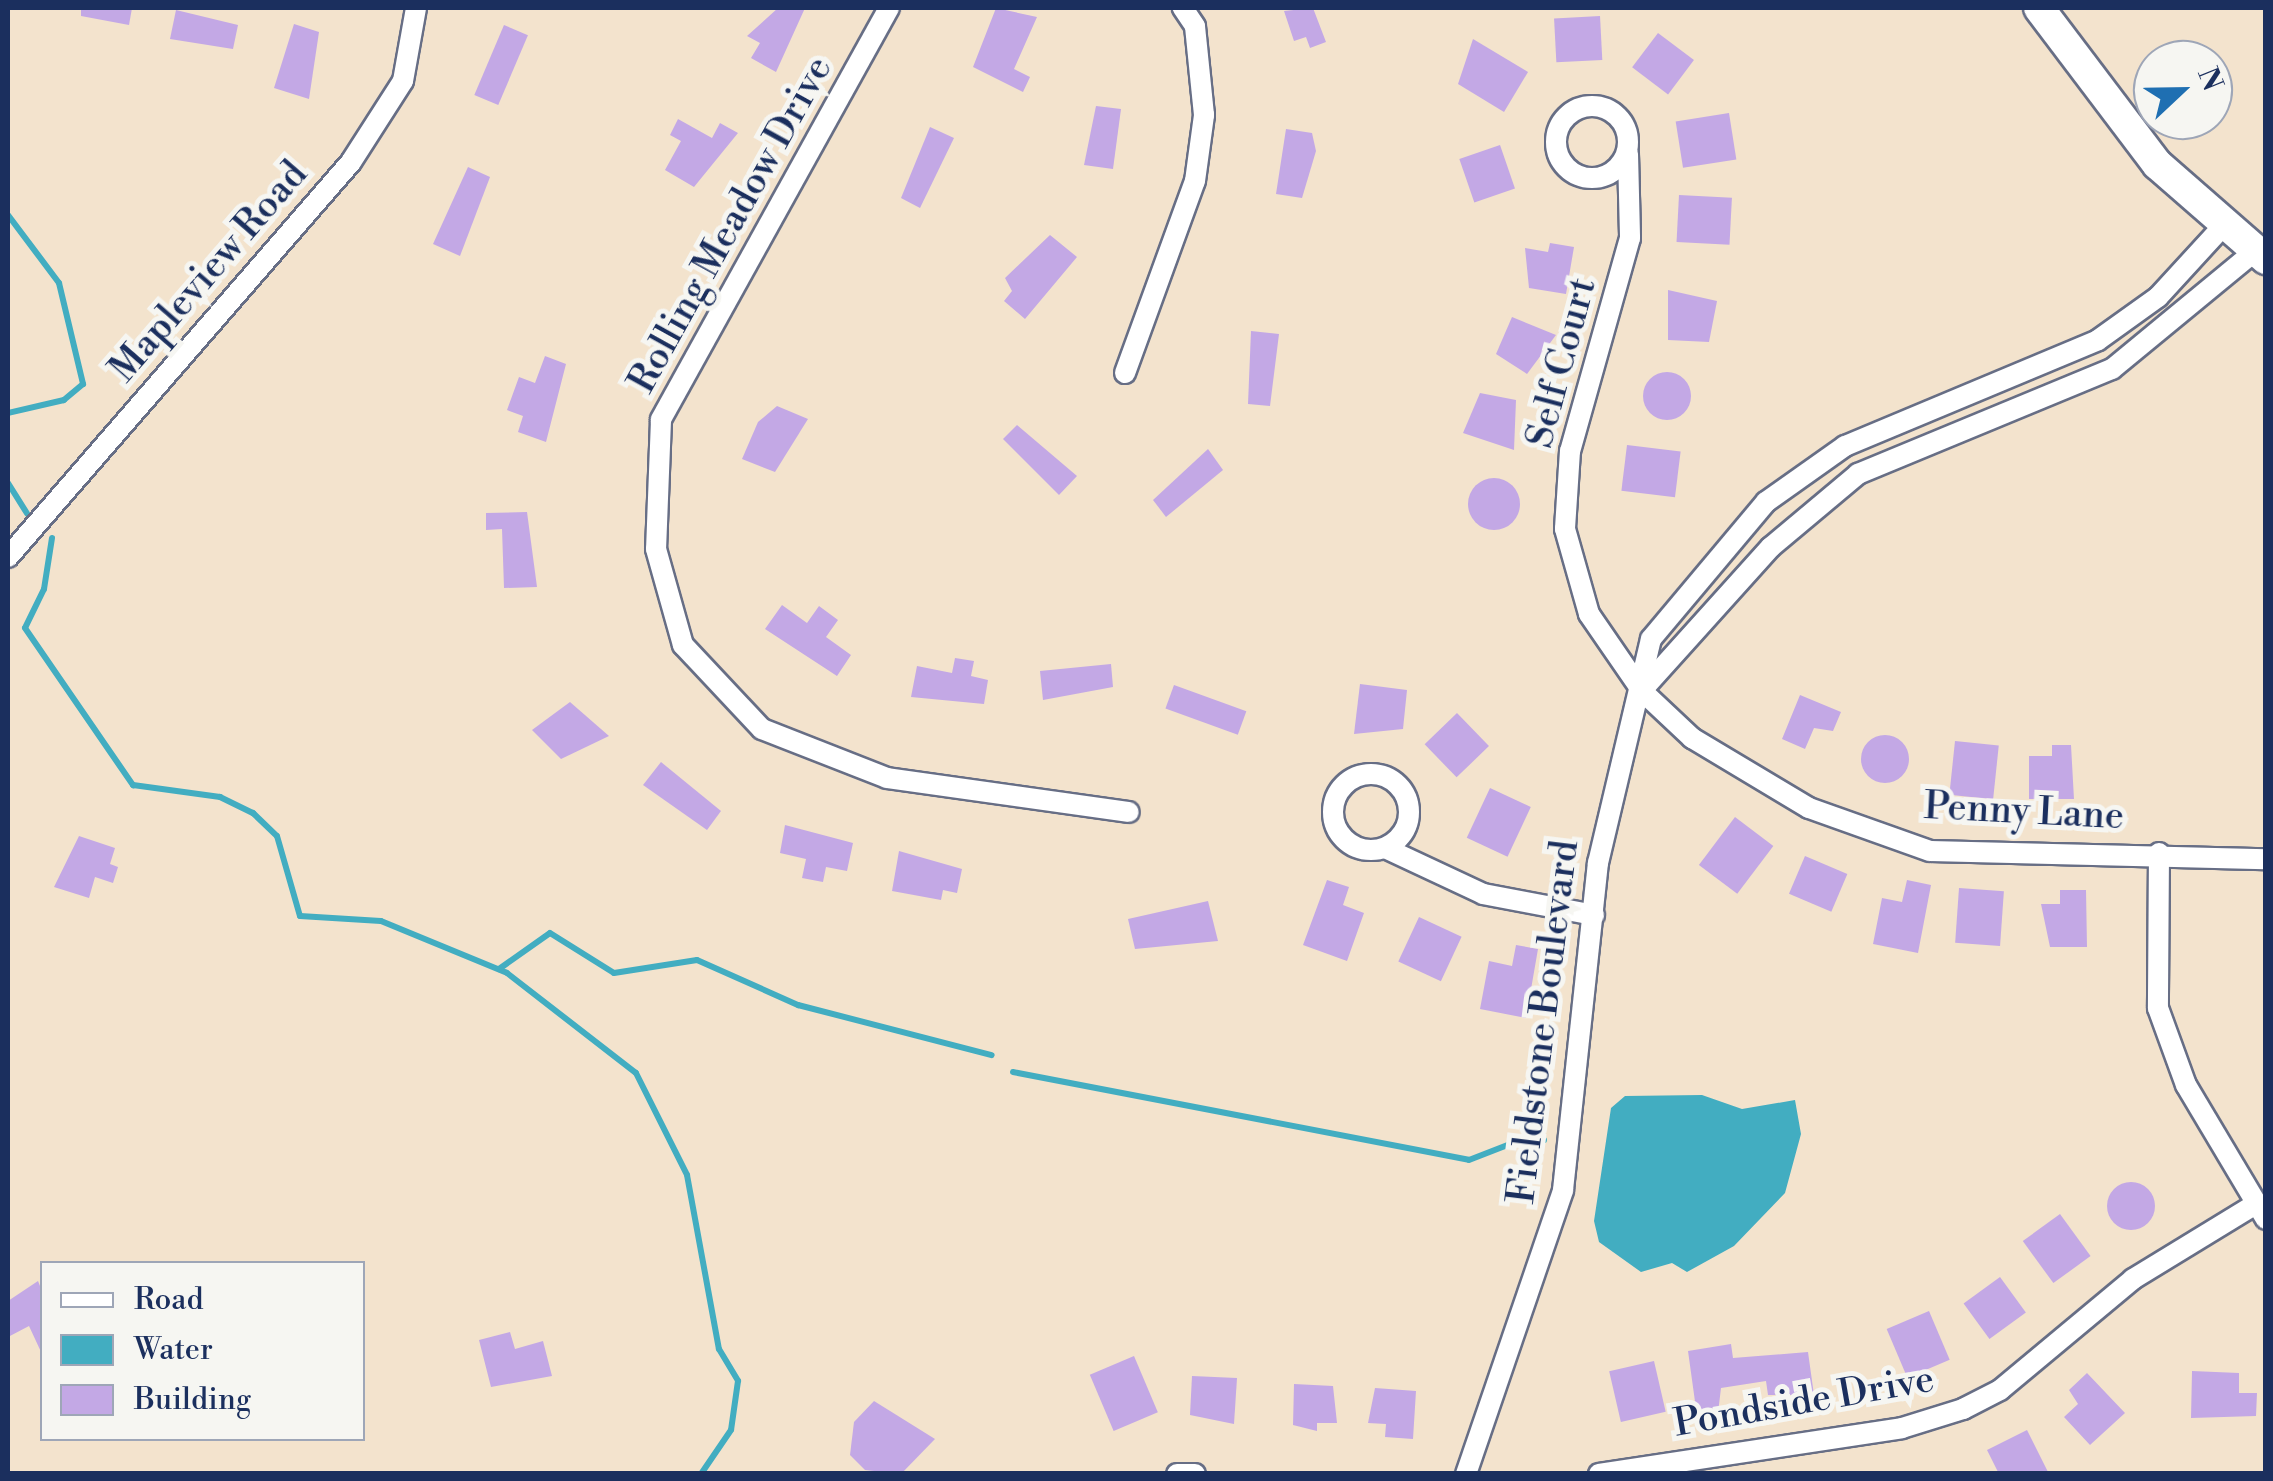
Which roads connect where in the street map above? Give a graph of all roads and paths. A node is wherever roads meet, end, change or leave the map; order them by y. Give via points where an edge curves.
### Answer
1 (416, 8) edge
2 (888, 8) edge
3 (1183, 8) edge
4 (2039, 8) edge
5 (1628, 154) dead end
6 (2223, 226) junction
7 (2260, 255) edge
8 (1125, 373) dead end
9 (8, 557) edge
10 (1642, 691) junction
11 (1130, 812) dead end
12 (1385, 848) dead end
13 (2159, 853) junction
14 (2266, 859) edge
15 (1594, 915) junction
16 (2261, 1211) edge
17 (1178, 1474) edge
18 (1196, 1474) edge
19 (1466, 1474) edge
20 (1599, 1474) edge

1 - 9 street, Mapleview Road via 404,81 350,162
2 - 11 street, Rolling Meadow Drive via 661,420 656,549 683,646 762,729 887,778
3 - 8 street via 1195,26 1204,115 1195,181
4 - 6 street via 2095,90
5 - 10 street, Self Court via 1630,238 1570,452 1565,529 1589,614
6 - 7 street
6 - 10 street, Fieldstone Boulevard via 2158,297 2098,340 1845,446 1766,502 1652,639
7 - 10 street, Fieldstone Boulevard via 2112,369 1858,474 1771,546
10 - 13 street, Penny Lane via 1692,738 1809,808 1930,851
10 - 15 street, Fieldstone Boulevard via 1613,785
12 - 15 street via 1483,894
13 - 14 street, Penny Lane
13 - 16 street via 2158,1008 2186,1085
15 - 19 street, Fieldstone Boulevard via 1563,1190
16 - 20 street, Pondside Drive via 2133,1279 2000,1390 1963,1409 1902,1428
17 - 18 street

